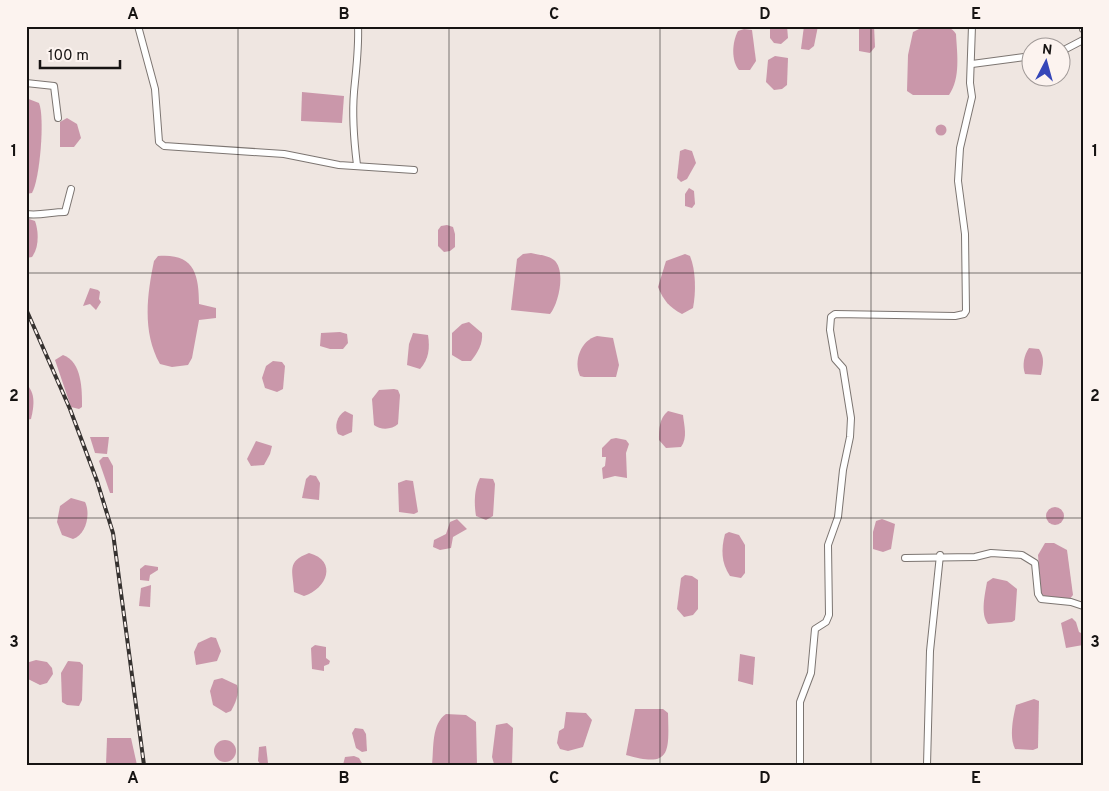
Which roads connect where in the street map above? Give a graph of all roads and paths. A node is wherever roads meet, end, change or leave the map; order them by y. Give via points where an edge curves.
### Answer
1 (138, 26) edge
2 (358, 26) edge
3 (972, 26) edge
4 (1022, 57) edge
5 (972, 64) junction
6 (26, 82) edge
7 (58, 118) dead end
8 (357, 165) junction
9 (414, 170) dead end
10 (72, 189) dead end
11 (26, 214) edge
12 (940, 556) junction
13 (905, 558) dead end
14 (1083, 606) edge
15 (800, 765) edge
16 (927, 765) edge

1 - 8 street via 156,89 159,142 164,146 284,154 339,165
2 - 8 street via 354,102
3 - 5 street
4 - 5 street
5 - 15 street via 972,97 960,148 958,181 965,234 966,311 955,316 835,314 831,317 835,360 843,368 850,437 838,517 828,545 828,615 826,622 815,629 811,673 800,702
6 - 7 street via 54,86
8 - 9 street
10 - 11 street via 65,212
12 - 13 street
12 - 14 street via 974,557 986,553 1022,556 1035,563 1041,599
12 - 16 street via 930,651

